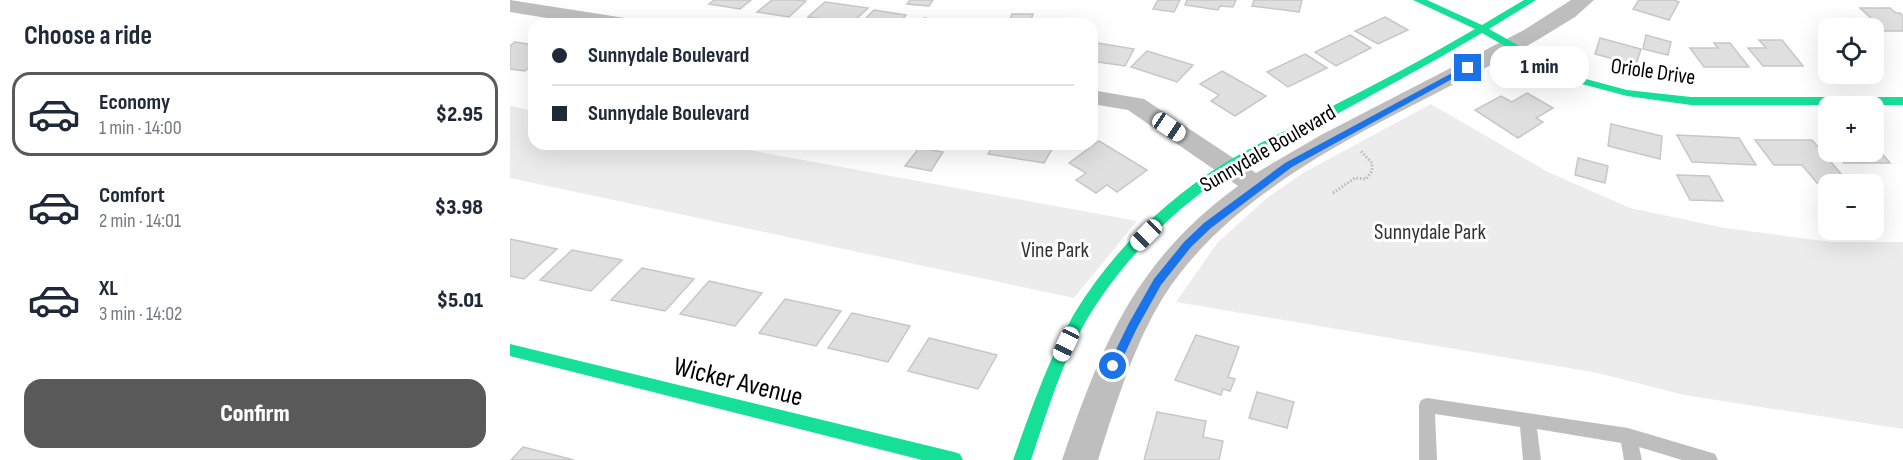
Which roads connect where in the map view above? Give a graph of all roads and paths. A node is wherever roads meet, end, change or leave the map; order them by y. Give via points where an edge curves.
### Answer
1 (1418, 0) edge
2 (1531, 0) edge
3 (1584, 0) edge
4 (510, 6) edge
5 (587, 18) edge
6 (1484, 30) junction
7 (1510, 46) junction
8 (1098, 98) edge
9 (1903, 101) edge
10 (1341, 135) junction
11 (1228, 166) junction
12 (1258, 187) junction
13 (1333, 193) dead end
14 (510, 350) edge
15 (1528, 421) junction
16 (1628, 436) junction
17 (954, 460) edge
18 (1022, 460) edge
19 (1080, 460) edge
20 (1428, 460) edge
21 (1532, 460) edge
22 (1633, 460) edge
23 (1709, 460) edge

1 - 6 street, Oriole Drive
2 - 6 street, Sunnydale Boulevard
3 - 7 street, Sunnydale Boulevard
4 - 5 street
6 - 7 street, Oriole Drive
6 - 11 street, Sunnydale Boulevard
7 - 9 street, Oriole Drive via 1568,76 1645,97 1691,101
7 - 10 street, Sunnydale Boulevard
8 - 11 street via 1135,104
10 - 12 street, Sunnydale Boulevard
10 - 13 path via 1369,157 1373,171 1366,179 1355,178
11 - 12 street
11 - 18 street, Sunnydale Boulevard via 1158,223 1121,262 1089,305 1059,360
12 - 19 street, Sunnydale Boulevard via 1187,245 1158,282 1106,382
14 - 17 street, Wicker Avenue
15 - 16 lane
15 - 20 lane via 1427,405
15 - 21 lane
16 - 22 lane
16 - 23 lane

